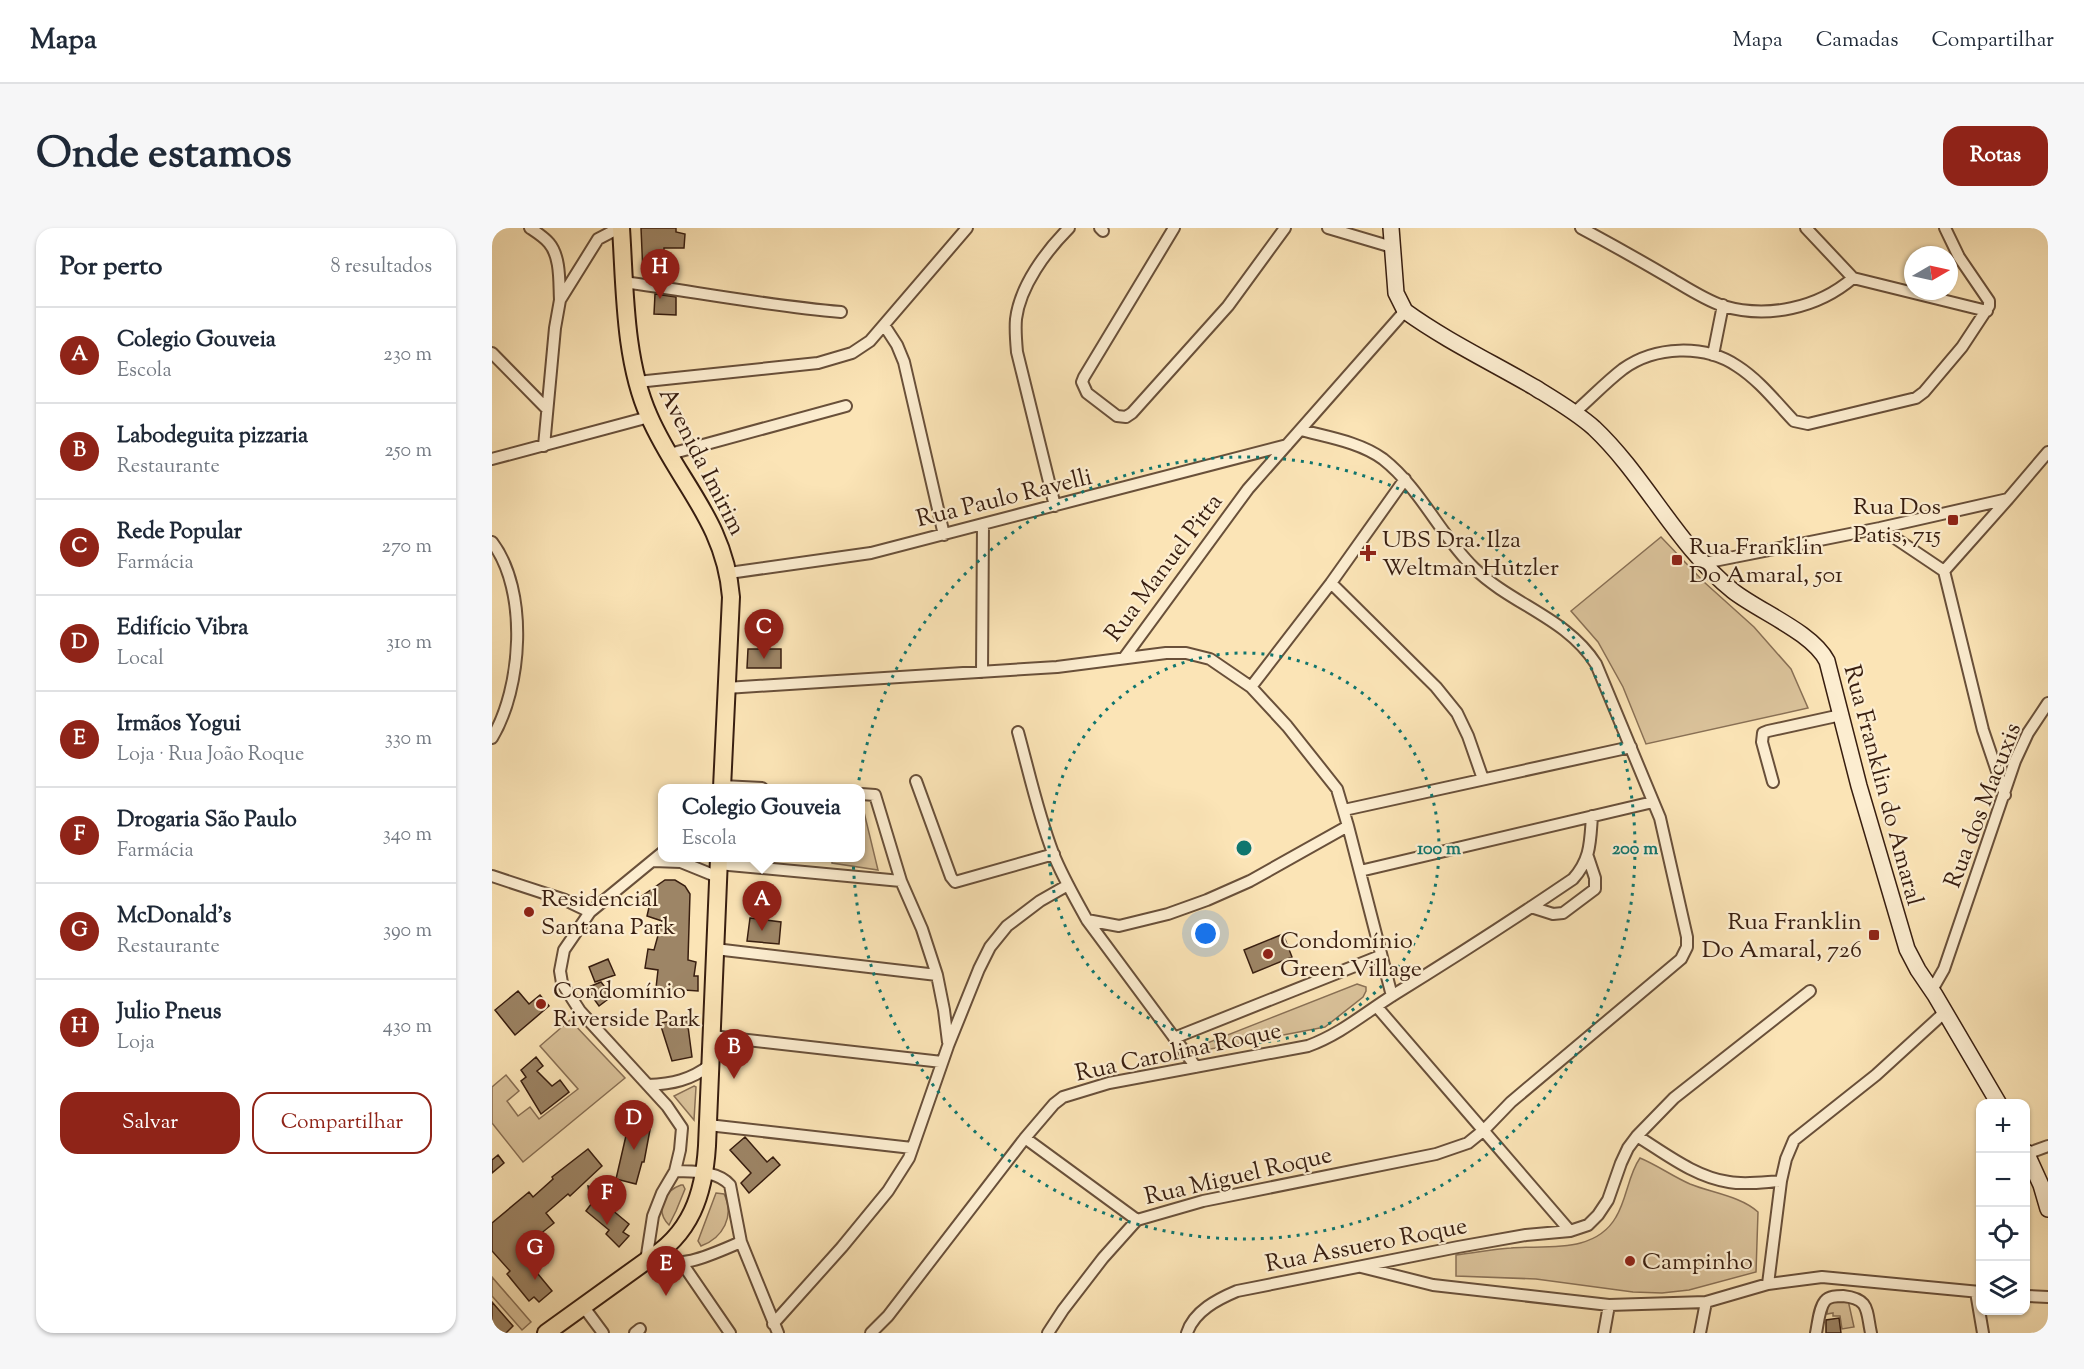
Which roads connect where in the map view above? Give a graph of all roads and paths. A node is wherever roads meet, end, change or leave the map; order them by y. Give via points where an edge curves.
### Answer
1 (530, 228) edge
2 (620, 228) edge
3 (967, 228) edge
4 (1069, 228) edge
5 (1174, 228) edge
6 (1285, 228) edge
7 (1328, 228) edge
8 (1391, 228) edge
9 (1581, 228) edge
10 (1806, 228) edge
11 (1945, 228) edge
12 (1392, 247) junction
13 (1853, 278) junction
14 (624, 282) junction
15 (560, 300) junction
16 (1723, 306) junction
17 (1405, 311) junction
18 (1987, 311) junction
19 (841, 312) dead end
20 (884, 325) junction
21 (492, 353) edge
22 (1713, 354) junction
23 (637, 382) junction
24 (846, 406) dead end
25 (547, 409) junction
26 (1575, 412) junction
27 (649, 417) junction
28 (1301, 430) junction
29 (1287, 445) junction
30 (544, 446) junction
31 (2048, 452) edge
32 (670, 454) junction
33 (492, 459) edge
34 (1405, 479) junction
35 (2008, 499) junction
36 (1055, 506) junction
37 (983, 524) junction
38 (1880, 528) junction
39 (944, 535) junction
40 (492, 542) edge
41 (1704, 563) junction
42 (1944, 571) junction
43 (729, 573) junction
44 (1331, 583) junction
45 (1124, 658) junction
46 (982, 672) junction
47 (1251, 687) junction
48 (726, 688) junction
49 (2048, 703) edge
50 (1841, 715) junction
51 (1018, 732) dead end
52 (492, 738) edge
53 (1630, 747) junction
54 (1483, 779) junction
55 (916, 781) dead end
56 (1773, 782) dead end
57 (721, 784) edge
58 (865, 794) edge
59 (2005, 795) junction
60 (1653, 802) junction
61 (1344, 810) junction
62 (1592, 816) junction
63 (1348, 826) junction
64 (1054, 854) junction
65 (658, 856) edge
66 (1588, 857) junction
67 (653, 861) junction
68 (658, 861) edge
69 (681, 862) edge
70 (718, 866) edge
71 (1360, 871) junction
72 (492, 876) edge
73 (901, 881) junction
74 (1068, 885) junction
75 (1531, 907) junction
76 (590, 912) junction
77 (1088, 920) junction
78 (715, 949) junction
79 (1380, 956) junction
80 (937, 975) junction
81 (1932, 990) junction
82 (1809, 991) dead end
83 (1392, 996) junction
84 (1377, 1007) junction
85 (1945, 1012) junction
86 (712, 1036) junction
87 (1174, 1038) junction
88 (948, 1046) junction
89 (942, 1062) junction
90 (710, 1065) junction
91 (1196, 1067) junction
92 (648, 1085) junction
93 (1996, 1099) edge
94 (708, 1125) junction
95 (1484, 1130) junction
96 (1637, 1136) junction
97 (1025, 1138) junction
98 (2048, 1146) edge
99 (912, 1148) junction
100 (2030, 1152) edge
101 (2030, 1162) edge
102 (675, 1171) junction
103 (706, 1174) junction
104 (1781, 1181) junction
105 (2048, 1209) edge
106 (1137, 1220) junction
107 (1570, 1231) junction
108 (741, 1242) junction
109 (646, 1261) junction
110 (682, 1263) junction
111 (1356, 1266) junction
112 (1768, 1284) junction
113 (1976, 1292) edge
114 (2030, 1296) edge
115 (2048, 1297) edge
116 (1706, 1302) junction
117 (1609, 1305) junction
118 (583, 1306) junction
119 (1981, 1315) edge
120 (776, 1328) edge
121 (546, 1333) edge
122 (603, 1333) edge
123 (730, 1333) edge
124 (872, 1333) edge
125 (1048, 1333) edge
126 (1187, 1333) edge
127 (1604, 1333) edge
128 (1700, 1333) edge
129 (1816, 1333) edge
130 (1870, 1333) edge
131 (1983, 1333) edge

1 - 15 street via 550,243 554,252
2 - 14 main road, Avenida Imirim
2 - 15 street via 598,239
3 - 20 street
4 - 36 street via 1056,241 1023,294 1015,334
5 - 6 street via 1082,382 1088,393 1117,416 1132,413 1228,306
7 - 12 street
8 - 12 street
9 - 16 street
10 - 13 street
11 - 18 street via 1989,301
12 - 17 street via 1396,294
13 - 16 street via 1838,291 1779,311
13 - 18 street
14 - 19 street via 774,306
14 - 23 main road, Avenida Imirim
15 - 25 street
16 - 22 street
17 - 26 street, Rua Franklin do Amaral
17 - 28 street, Rua Manuel Pitta
18 - 22 street via 1962,347 1916,398 1808,424 1794,421 1754,379
20 - 23 street via 870,341 836,360
20 - 39 street via 904,362
21 - 25 street
22 - 26 street via 1677,350 1641,359 1623,369
23 - 27 main road, Avenida Imirim
24 - 32 street
25 - 30 street
26 - 41 street, Rua Franklin do Amaral via 1610,445
27 - 30 street
27 - 32 main road, Avenida Imirim
28 - 29 street, Rua Manuel Pitta
28 - 34 street, Rua Miguel Roque via 1365,450
29 - 36 street, Rua Paulo Ravelli
29 - 45 street, Rua Manuel Pitta via 1248,489
30 - 33 street
31 - 35 street
32 - 43 main road, Avenida Imirim via 711,524
34 - 44 street
34 - 53 street, Rua Miguel Roque via 1475,569 1506,594 1568,632 1587,650
35 - 38 street
35 - 42 street
36 - 37 street, Rua Paulo Ravelli
37 - 39 street, Rua Paulo Ravelli
37 - 46 street
38 - 41 street
38 - 42 street
39 - 43 street, Rua Paulo Ravelli via 871,553
40 - 52 street via 509,578 517,642 508,699
41 - 50 street, Rua Franklin do Amaral via 1732,591 1819,649 1827,661
42 - 59 street via 1983,730
43 - 48 main road, Avenida Imirim
44 - 47 street
44 - 54 street via 1437,687 1468,736
45 - 46 street, Rua Manuel Pitta
45 - 47 street via 1186,653 1210,659
46 - 48 street, Rua Manuel Pitta
47 - 61 street via 1330,778
48 - 57 main road, Avenida Imirim
49 - 59 street, Rua dos Macuxis via 2028,733
50 - 56 street via 1763,734
50 - 81 street, Rua Franklin do Amaral via 1899,926 1914,962
51 - 64 street
53 - 54 street
53 - 60 street, Rua Miguel Roque
54 - 61 street
55 - 64 street via 955,882
58 - 73 street via 875,795
59 - 81 street, Rua dos Macuxis via 1944,969
60 - 62 street
60 - 95 street, Rua Miguel Roque via 1687,937 1685,953 1511,1102
61 - 63 street
62 - 66 street
62 - 71 street
63 - 71 street
63 - 77 street via 1250,881 1207,900 1126,925
64 - 74 street
65 - 67 street
66 - 75 street, Rua Carolina Roque via 1573,879
66 - 75 street via 1595,889 1563,913
67 - 68 street
67 - 76 street
69 - 70 street
70 - 73 street
70 - 78 main road
71 - 79 street
72 - 76 street
73 - 80 street
74 - 77 street
74 - 88 street via 1007,926 990,947
75 - 83 street, Rua Carolina Roque
76 - 92 street via 564,950 562,983 580,1011
77 - 87 street
78 - 80 street
78 - 86 main road
79 - 83 street
79 - 87 street
80 - 88 street
81 - 85 street, Rua Franklin do Amaral
82 - 96 street via 1674,1098
83 - 84 street, Rua Carolina Roque
84 - 91 street, Rua Carolina Roque via 1308,1046
84 - 95 street
85 - 93 street, Rua Franklin do Amaral
85 - 104 street via 1794,1140
86 - 89 street
86 - 90 main road
87 - 91 street
88 - 89 street
89 - 99 street
90 - 92 street via 683,1081
90 - 94 main road
91 - 97 street, Rua Carolina Roque via 1072,1093 1054,1104
92 - 102 street via 682,1128
94 - 99 street
94 - 103 main road
95 - 106 street, Rua Miguel Roque via 1457,1148 1436,1154 1203,1201
95 - 107 street
96 - 104 street via 1713,1179 1745,1183
96 - 107 street via 1598,1215 1588,1225
97 - 106 street
97 - 124 street, Rua Carolina Roque
98 - 100 street
99 - 120 street via 888,1191
101 - 105 street
102 - 103 street
102 - 109 street via 653,1216
103 - 108 street via 721,1177 730,1185
103 - 109 main road via 693,1214 662,1252
104 - 112 street
106 - 125 street, Rua Miguel Roque
107 - 111 street, Rua Assuero Roque via 1526,1235
108 - 110 street
108 - 120 street
109 - 110 street
109 - 118 main road
110 - 123 street
111 - 117 street via 1432,1285
111 - 126 street, Rua Assuero Roque via 1237,1291 1201,1312
112 - 113 street via 1822,1277
112 - 116 street
114 - 115 street
116 - 117 street
116 - 128 street
117 - 127 street
118 - 121 main road
118 - 122 street
119 - 131 street
129 - 130 street via 1824,1302 1831,1297 1858,1298 1866,1308

